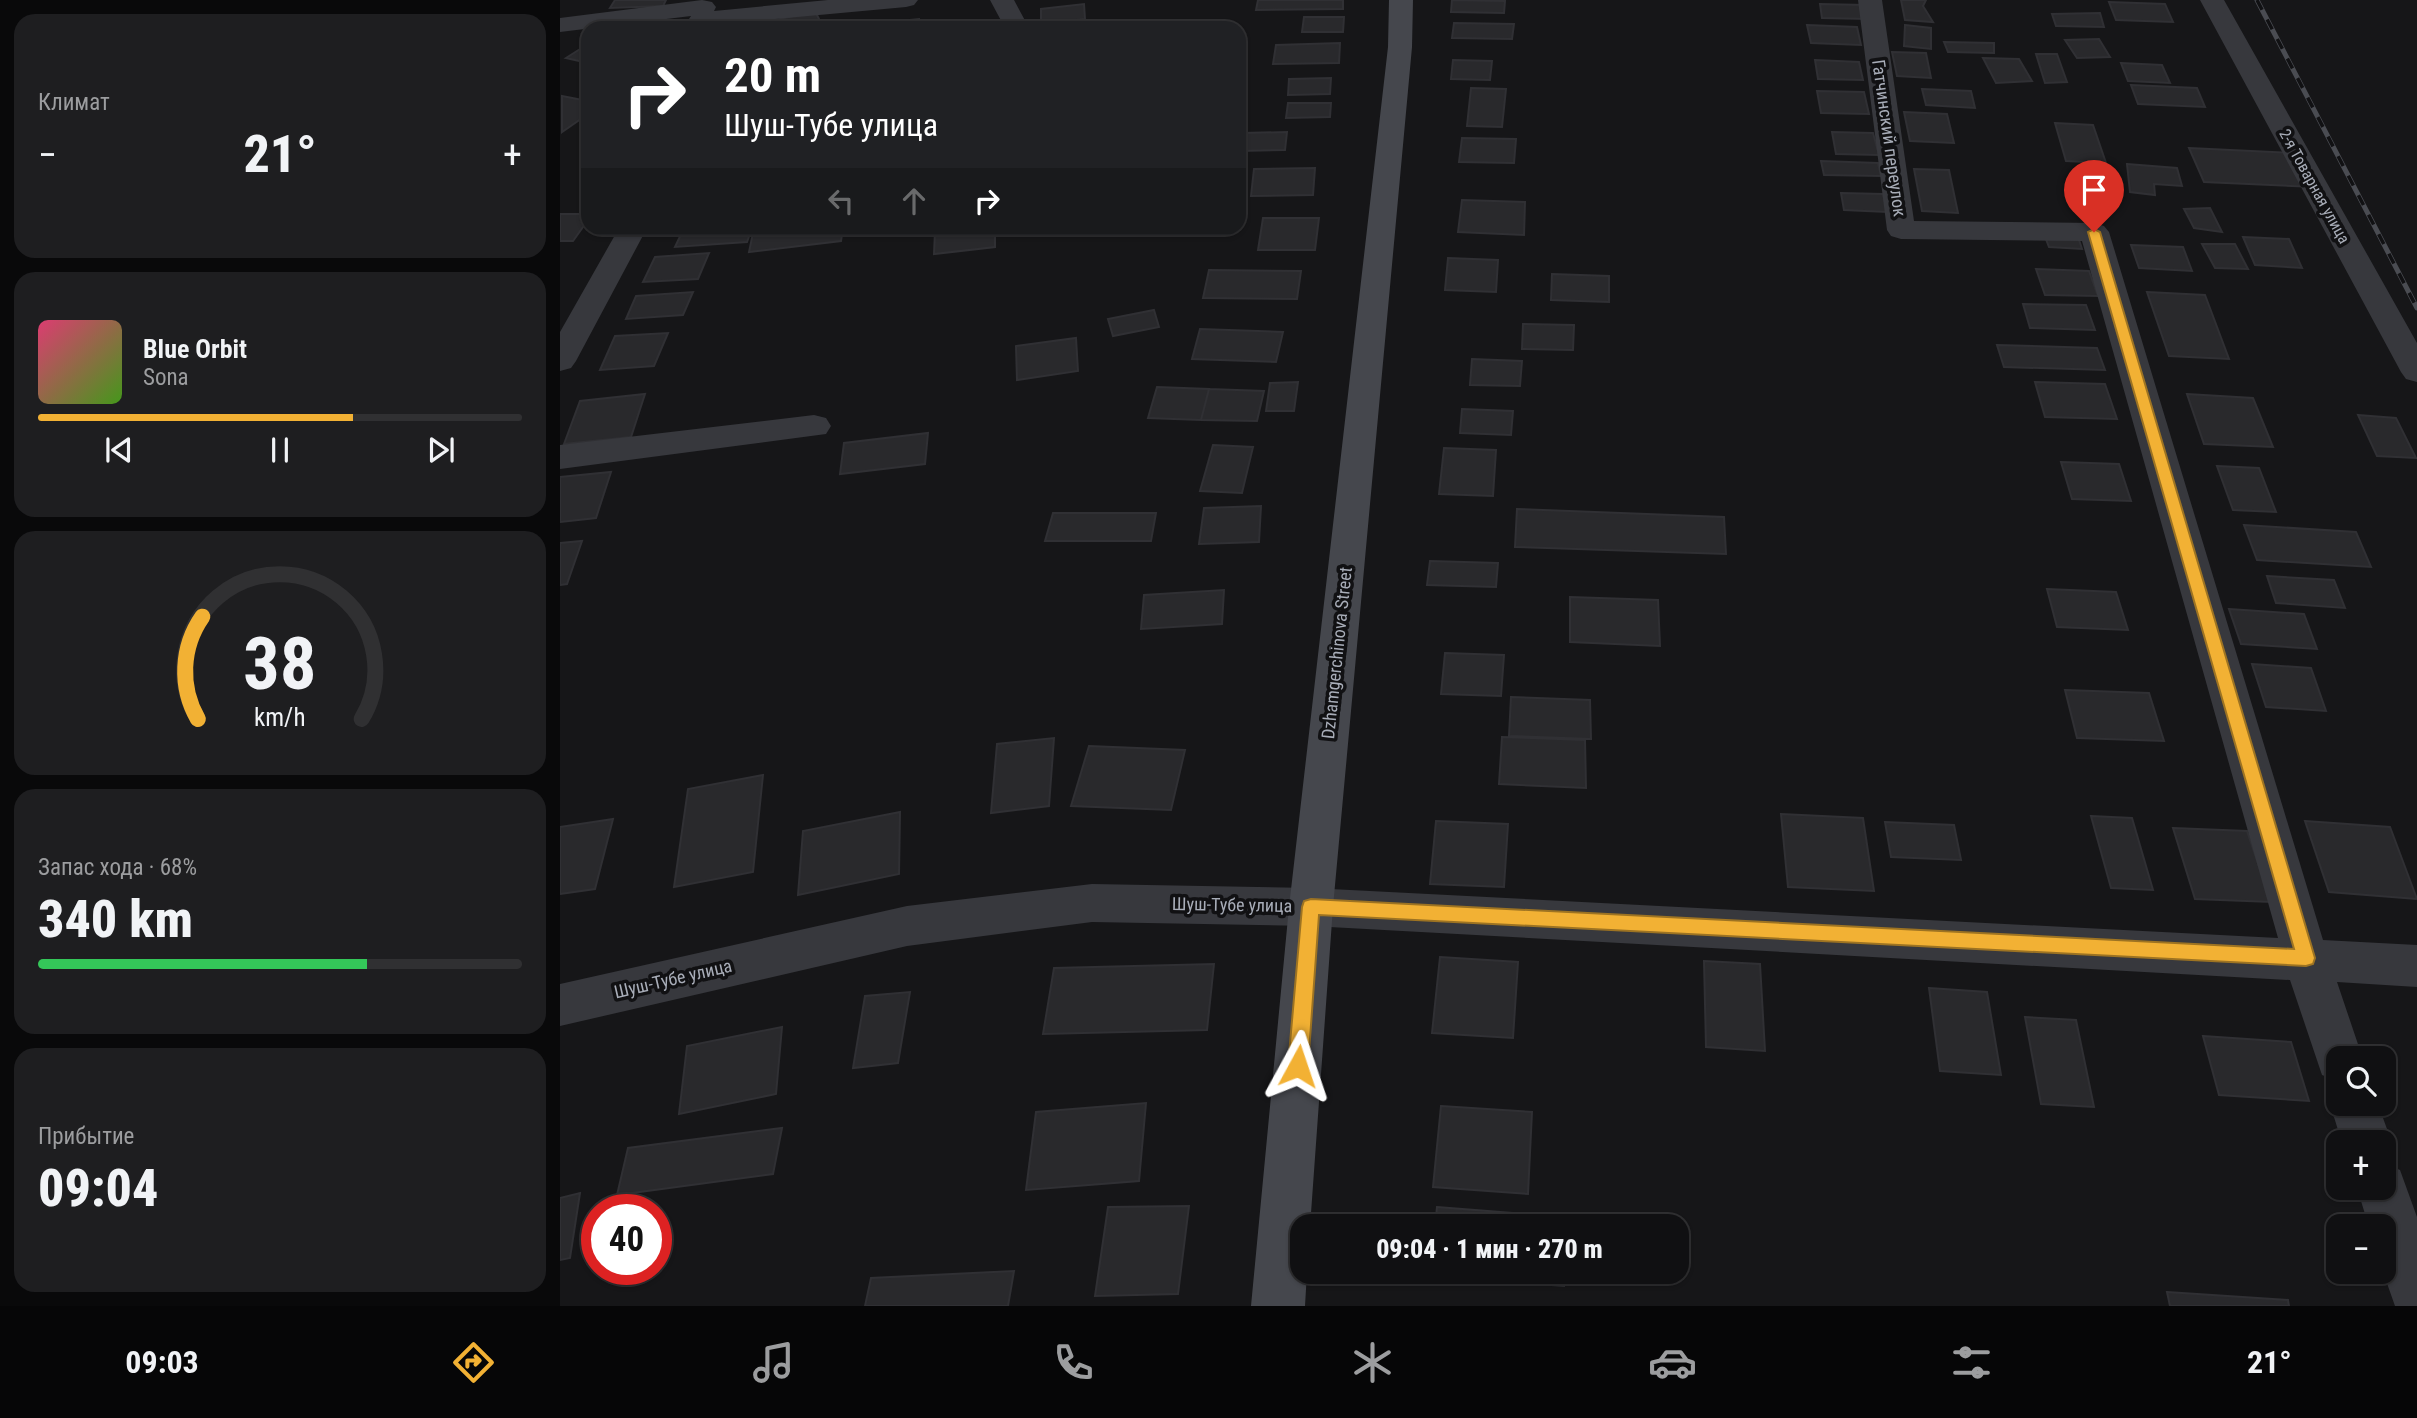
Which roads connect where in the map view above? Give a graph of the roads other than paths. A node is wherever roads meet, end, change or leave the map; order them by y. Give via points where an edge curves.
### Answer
1 (906, 0) edge
2 (1002, 0) edge
3 (1401, 0) edge
4 (1870, 0) edge
5 (2212, 0) edge
6 (703, 14) edge
7 (612, 21) edge
8 (1013, 21) edge
9 (581, 23) edge
10 (560, 25) edge
11 (629, 235) edge
12 (560, 361) edge
13 (2417, 372) edge
14 (814, 426) dead end
15 (560, 457) edge
16 (1311, 907) junction
17 (2306, 958) junction
18 (2417, 965) edge
19 (560, 1005) edge
20 (2335, 1046) edge
21 (2386, 1200) edge
22 (2417, 1296) edge
23 (1278, 1306) edge

1 - 6 street
2 - 8 street
3 - 16 street, Dzhamgerchinova Street via 1400,47
4 - 17 street, Гатчинский переулок via 1901,230 2094,232
5 - 13 street, 2-я Товарная улица
6 - 7 street
9 - 10 street
11 - 12 street
14 - 15 street
16 - 17 street, Шуш-Тубе улица
16 - 19 street, Шуш-Тубе улица via 1092,903 906,926
16 - 23 street, Dzhamgerchinova Street
17 - 18 street, Шуш-Тубе улица
17 - 20 street, Гатчинский переулок
21 - 22 street

